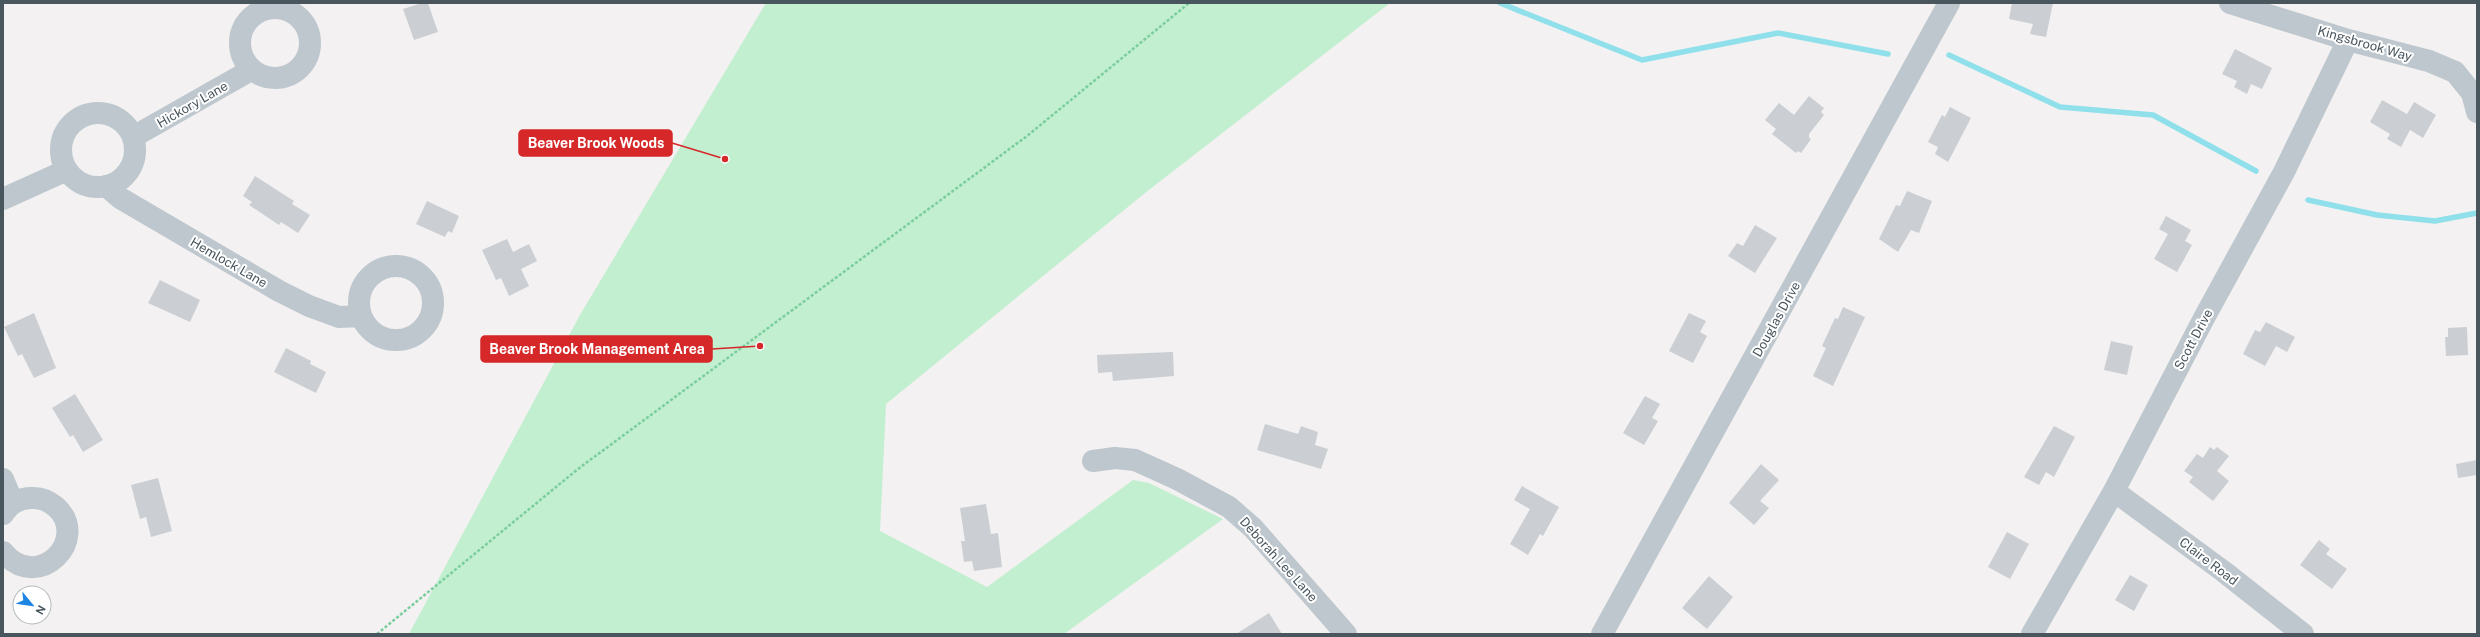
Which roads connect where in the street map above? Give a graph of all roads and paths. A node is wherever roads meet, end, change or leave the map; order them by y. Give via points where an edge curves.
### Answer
1 (1189, 3) edge
2 (1948, 3) edge
3 (2230, 3) edge
4 (2348, 40) junction
5 (251, 70) dead end
6 (2477, 112) edge
7 (133, 138) junction
8 (67, 170) junction
9 (106, 186) junction
10 (3, 200) edge
11 (361, 316) dead end
12 (1093, 461) dead end
13 (3, 479) edge
14 (2114, 491) junction
15 (8, 508) edge
16 (3, 552) edge
17 (377, 634) edge
18 (1346, 634) edge
19 (1602, 634) edge
20 (2032, 634) edge
21 (2302, 634) edge

1 - 17 path via 1027,136 578,469
2 - 19 street, Douglas Drive
3 - 4 street, Kingsbrook Way
4 - 6 street, Kingsbrook Way via 2429,61 2455,72 2472,93
4 - 14 street, Scott Drive via 2284,172
5 - 7 street, Hickory Lane
7 - 8 street via 124,124 110,115 98,113 84,116 70,126 64,135 62,155
7 - 9 street via 134,155 129,170 118,181
8 - 9 street via 84,184
8 - 10 street
9 - 11 street, Hemlock Lane via 120,198 285,294 339,317
12 - 18 street, Deborah Lee Lane via 1115,458 1135,460 1229,507 1253,528
13 - 15 street
14 - 20 street, Scott Drive
14 - 21 street, Claire Road via 2223,571
15 - 16 street via 23,499 36,498 52,504 64,519 67,536 58,557 41,566 24,567

